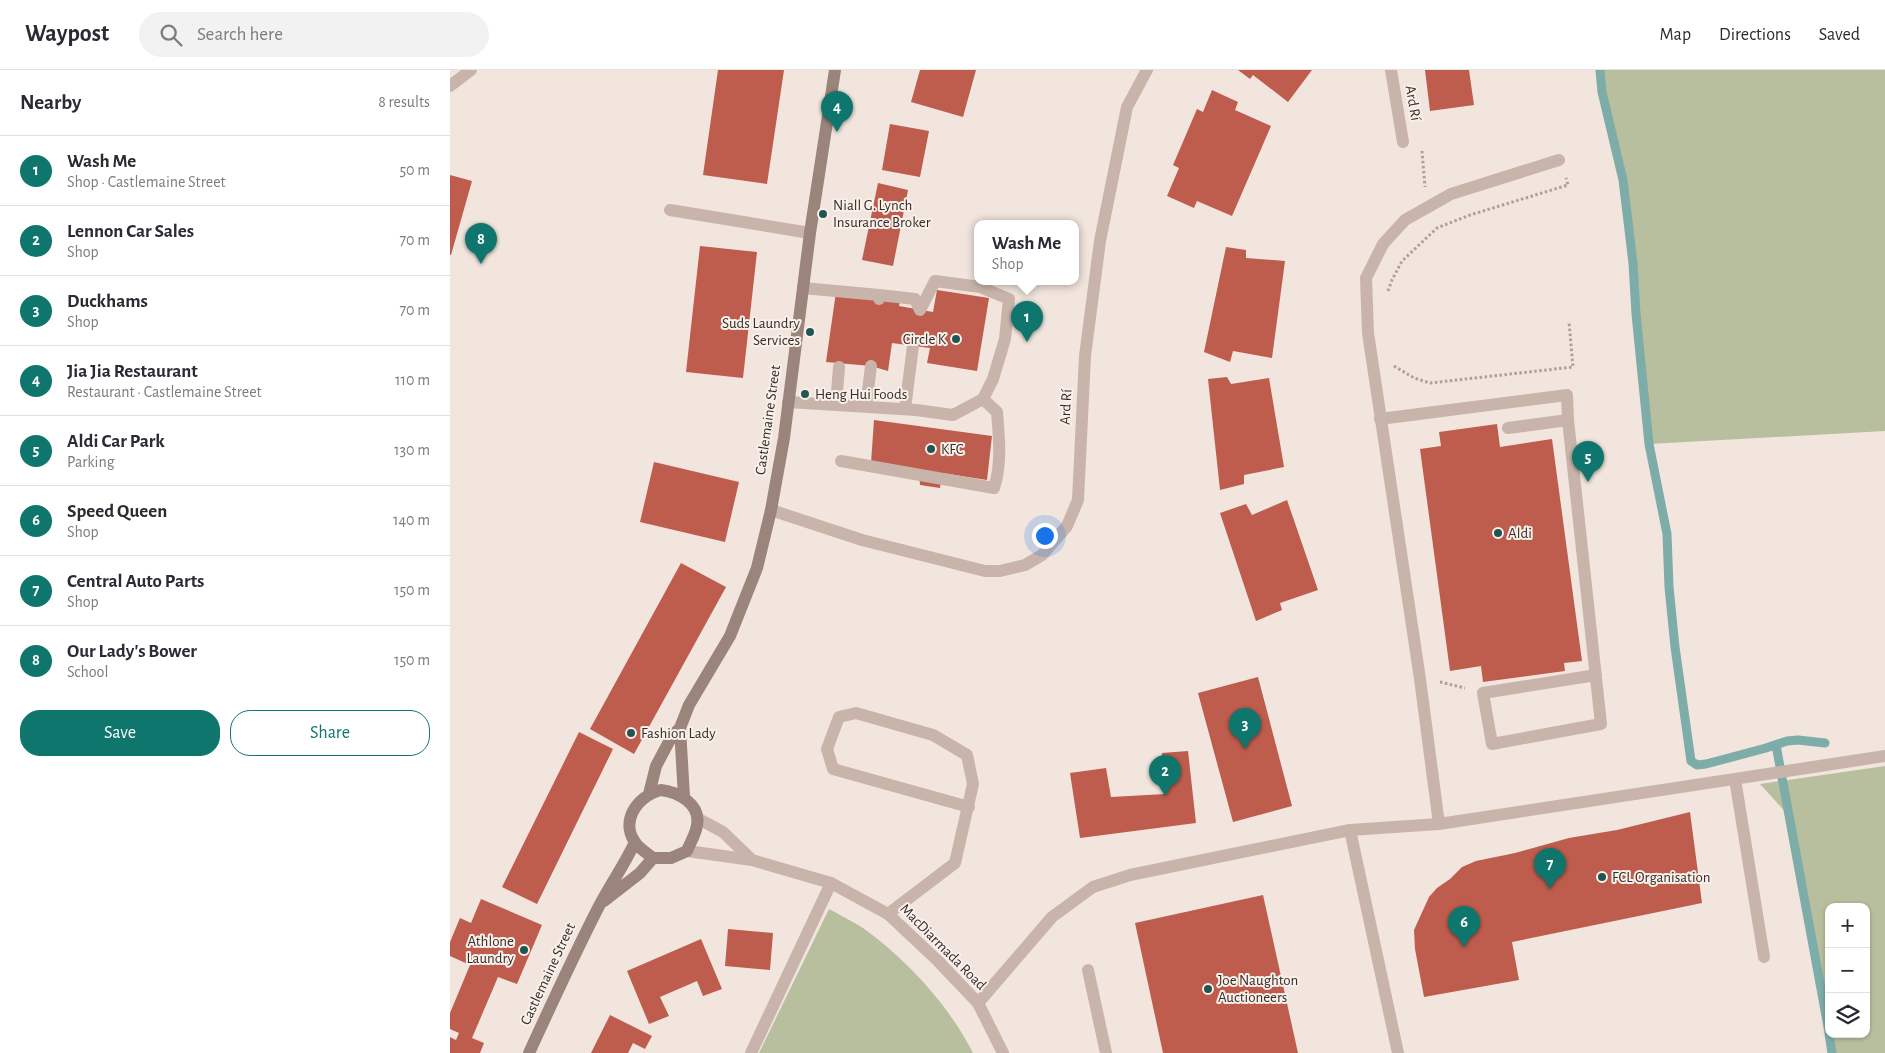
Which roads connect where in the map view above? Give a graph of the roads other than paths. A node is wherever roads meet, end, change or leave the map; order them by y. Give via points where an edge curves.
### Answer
1 (471, 70) edge
2 (835, 70) edge
3 (1147, 70) edge
4 (1390, 70) edge
5 (450, 86) edge
6 (1403, 142) dead end
7 (1559, 160) road end
8 (670, 210) dead end
9 (810, 233) junction
10 (803, 288) junction
11 (913, 346) dead end
12 (872, 366) dead end
13 (839, 367) dead end
14 (983, 399) junction
15 (788, 402) junction
16 (836, 405) junction
17 (866, 407) junction
18 (905, 409) junction
19 (1380, 419) junction
20 (1568, 420) junction
21 (1508, 428) dead end
22 (841, 461) dead end
23 (771, 510) junction
24 (1596, 674) junction
25 (680, 728) junction
26 (1885, 756) edge
27 (1735, 779) junction
28 (649, 794) junction
29 (684, 797) junction
30 (969, 807) junction
31 (696, 818) junction
32 (1439, 824) junction
33 (1350, 830) junction
34 (636, 842) junction
35 (687, 851) junction
36 (653, 858) junction
37 (752, 860) junction
38 (831, 883) junction
39 (598, 909) junction
40 (888, 914) junction
41 (1764, 957) dead end
42 (1088, 970) dead end
43 (978, 1003) junction
44 (530, 1053) edge
45 (751, 1053) edge
46 (1003, 1053) edge
47 (1106, 1053) edge
48 (1398, 1053) edge

1 - 5 street
2 - 9 main road, Castlemaine Street
3 - 23 street, Ard Rí via 1127,107 1100,242 1085,356 1078,500 1067,526 1042,555 1024,566 985,571 862,540
4 - 6 street, Ard Rí
7 - 19 street via 1451,194 1405,220 1383,244 1366,278 1368,333
8 - 9 street
9 - 10 main road, Castlemaine Street
10 - 14 street via 879,298 915,299 920,310 935,280 980,287 1009,299 1004,339 993,379
10 - 15 main road, Castlemaine Street
11 - 18 street
12 - 17 street
13 - 16 street
14 - 18 street via 953,415
14 - 22 street via 998,412 999,454 994,488
15 - 16 street
15 - 23 main road, Castlemaine Street
16 - 17 street
17 - 18 street
19 - 20 street via 1567,395
19 - 32 street
20 - 21 street
20 - 24 street
23 - 25 main road, Castlemaine Street via 743,605 730,636 689,705
24 - 24 street via 1601,724 1492,744 1483,694
25 - 28 main road, Castlemaine Street via 656,766
25 - 29 main road, Castlemaine Street
26 - 27 street
27 - 32 street
27 - 41 street
28 - 29 main road via 661,790
28 - 34 main road, Castlemaine Street via 638,802 630,819 630,829
29 - 31 main road, Castlemaine Street via 691,804
30 - 30 street via 973,784 967,754 933,735 856,714 839,718 827,749 833,769
30 - 40 street via 956,863
31 - 35 main road via 698,824
31 - 37 street, MacDiarmada Road via 723,832
32 - 33 street
33 - 43 street via 1130,875 1093,887 1052,917
33 - 48 street
34 - 36 main road
34 - 39 main road, Castlemaine Street
35 - 36 main road via 671,858
35 - 37 street, MacDiarmada Road
36 - 39 main road, Castlemaine Street
37 - 38 street, MacDiarmada Road
38 - 40 street, MacDiarmada Road
38 - 45 street
39 - 44 main road, Castlemaine Street via 565,972
40 - 43 street, MacDiarmada Road
42 - 47 street
43 - 46 street, MacDiarmada Road

